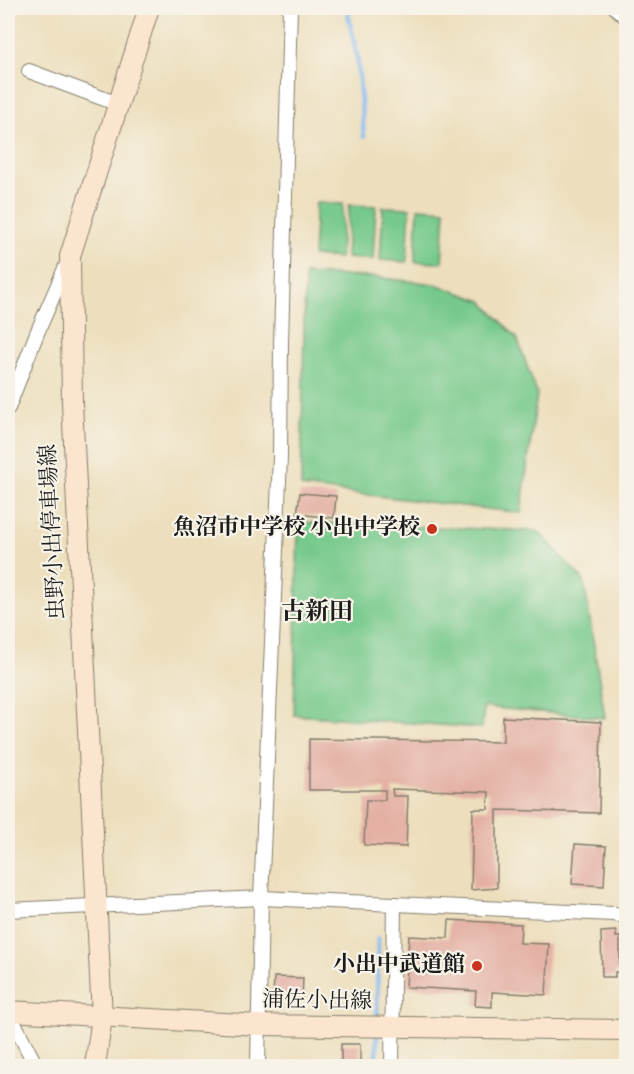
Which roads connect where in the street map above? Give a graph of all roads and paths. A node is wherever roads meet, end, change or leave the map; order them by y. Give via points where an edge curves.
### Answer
1 (149, 8) edge
2 (290, 8) edge
3 (616, 8) edge
4 (627, 17) edge
5 (29, 71) dead end
6 (118, 104) junction
7 (70, 256) junction
8 (13, 378) edge
9 (8, 408) edge
10 (261, 898) junction
11 (96, 904) junction
12 (394, 904) junction
13 (8, 910) edge
14 (627, 916) edge
15 (8, 1011) edge
16 (102, 1017) junction
17 (258, 1025) junction
18 (390, 1028) junction
19 (627, 1030) edge
20 (36, 1066) edge
21 (95, 1066) edge
22 (258, 1066) edge
23 (392, 1066) edge

1 - 6 main road, 虫野小出停車場線
2 - 10 street via 280,457
3 - 4 street
5 - 6 street
6 - 7 main road, 虫野小出停車場線
7 - 8 street
7 - 11 main road, 虫野小出停車場線 via 72,415
8 - 9 street
10 - 11 street
10 - 12 street
10 - 17 street
11 - 13 street
11 - 16 main road, 虫野小出停車場線
12 - 14 street
12 - 18 street
15 - 16 main road, 浦佐小出線
15 - 20 street
16 - 17 main road, 浦佐小出線
16 - 21 main road, 虫野小出停車場線
17 - 18 main road, 浦佐小出線
17 - 22 street
18 - 19 main road, 浦佐小出線
18 - 23 street

